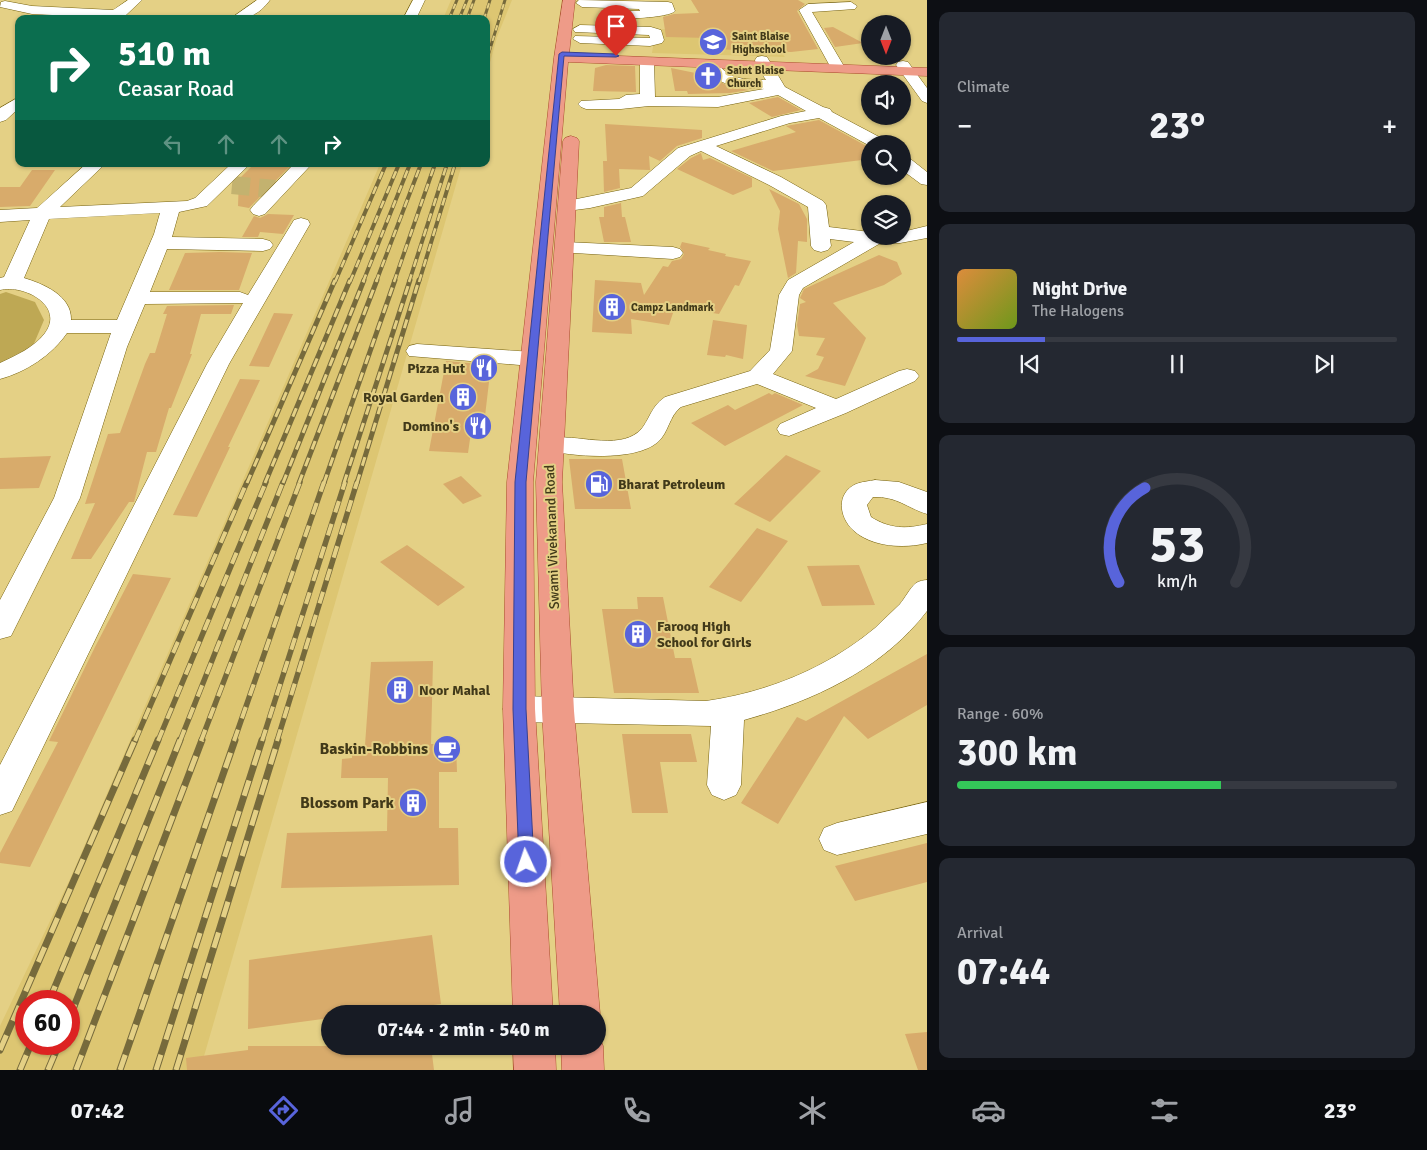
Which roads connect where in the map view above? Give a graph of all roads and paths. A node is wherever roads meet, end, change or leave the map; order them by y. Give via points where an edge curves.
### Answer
1 (43, 0) edge
2 (136, 0) edge
3 (264, 0) edge
4 (419, 0) edge
5 (569, 0) edge
6 (22, 4) edge
7 (582, 5) edge
8 (851, 6) dead end
9 (2, 8) edge
10 (685, 12) dead end
11 (95, 15) edge
12 (243, 15) edge
13 (411, 15) edge
14 (571, 60) junction
15 (647, 61) junction
16 (710, 63) junction
17 (762, 63) junction
18 (837, 66) junction
19 (927, 66) edge
20 (905, 68) junction
21 (927, 72) edge
22 (753, 83) junction
23 (712, 95) dead end
24 (927, 98) edge
25 (739, 99) junction
26 (573, 102) junction
27 (15, 104) edge
28 (778, 105) junction
29 (824, 112) junction
30 (0, 117) edge
31 (864, 135) edge
32 (701, 145) junction
33 (93, 167) edge
34 (239, 167) edge
35 (248, 167) edge
36 (300, 167) edge
37 (911, 168) edge
38 (927, 180) edge
39 (228, 184) junction
40 (567, 206) junction
41 (171, 208) junction
42 (259, 210) dead end
43 (41, 215) junction
44 (0, 216) edge
45 (301, 224) dead end
46 (861, 238) edge
47 (160, 243) junction
48 (263, 245) dead end
49 (862, 245) edge
50 (564, 248) junction
51 (673, 253) dead end
52 (6, 282) edge
53 (137, 298) junction
54 (240, 298) dead end
55 (125, 326) junction
56 (58, 327) junction
57 (417, 351) dead end
58 (532, 359) junction
59 (0, 372) edge
60 (758, 376) junction
61 (907, 376) dead end
62 (838, 408) junction
63 (789, 429) dead end
64 (542, 455) junction
65 (927, 505) edge
66 (927, 533) edge
67 (927, 590) edge
68 (0, 628) edge
69 (519, 709) junction
70 (558, 711) junction
71 (728, 713) junction
72 (724, 785) dead end
73 (0, 800) edge
74 (927, 818) edge
75 (837, 839) dead end
76 (533, 1005) edge
77 (579, 1005) edge
78 (534, 1055) edge
79 (583, 1055) edge
80 (535, 1070) edge
81 (584, 1070) edge

1 - 6 street
2 - 6 street via 117,14
3 - 12 street
4 - 13 street
5 - 14 main road, Swami Vivekanand Road
6 - 9 street
7 - 10 street via 637,15 645,15 644,8
7 - 14 main road, Swami Vivekanand Road via 580,34
8 - 18 street via 805,10
9 - 11 street
14 - 15 main road
14 - 17 main road
14 - 26 main road, Swami Vivekanand Road
15 - 16 main road
15 - 26 street via 647,98
16 - 17 main road
16 - 22 street via 721,77
17 - 18 main road
17 - 28 street
18 - 20 main road
19 - 20 main road
20 - 21 main road
20 - 24 street
22 - 23 street via 742,92
22 - 28 street
25 - 26 street via 621,104
25 - 28 street
25 - 28 street
26 - 40 main road, Swami Vivekanand Road
26 - 58 main road, Swami Vivekanand Road
27 - 30 street
28 - 29 street
28 - 29 street
28 - 32 street
29 - 31 street
32 - 40 street via 684,152 637,192
32 - 46 street via 817,205 820,239
33 - 43 street
34 - 39 street
35 - 39 street
36 - 42 street
37 - 38 street
39 - 41 street via 202,202
40 - 50 main road, Swami Vivekanand Road
41 - 43 street
41 - 47 street
43 - 44 street
43 - 52 street
45 - 73 street via 218,364
47 - 48 street
47 - 53 street
49 - 60 street via 795,284 788,295 781,351
50 - 51 street
50 - 64 main road, Swami Vivekanand Road
52 - 56 street via 49,295 58,304 61,318
53 - 54 street
53 - 55 street
55 - 56 street
55 - 68 street via 68,498
56 - 59 street via 46,346
57 - 58 street
58 - 64 main road, Swami Vivekanand Road
60 - 62 street
60 - 64 street via 664,407 650,436 634,445
61 - 62 street
62 - 63 street
64 - 69 main road, Swami Vivekanand Road via 520,482
64 - 70 main road, Swami Vivekanand Road
65 - 66 street via 915,496 889,488 865,491 854,503 860,519 879,533 904,538 916,538
67 - 71 street via 888,634 838,668 782,696
69 - 70 street
69 - 76 main road, Swami Vivekanand Road
70 - 71 street
70 - 77 main road, Swami Vivekanand Road
71 - 72 street
74 - 75 street
78 - 80 main road
79 - 81 main road

